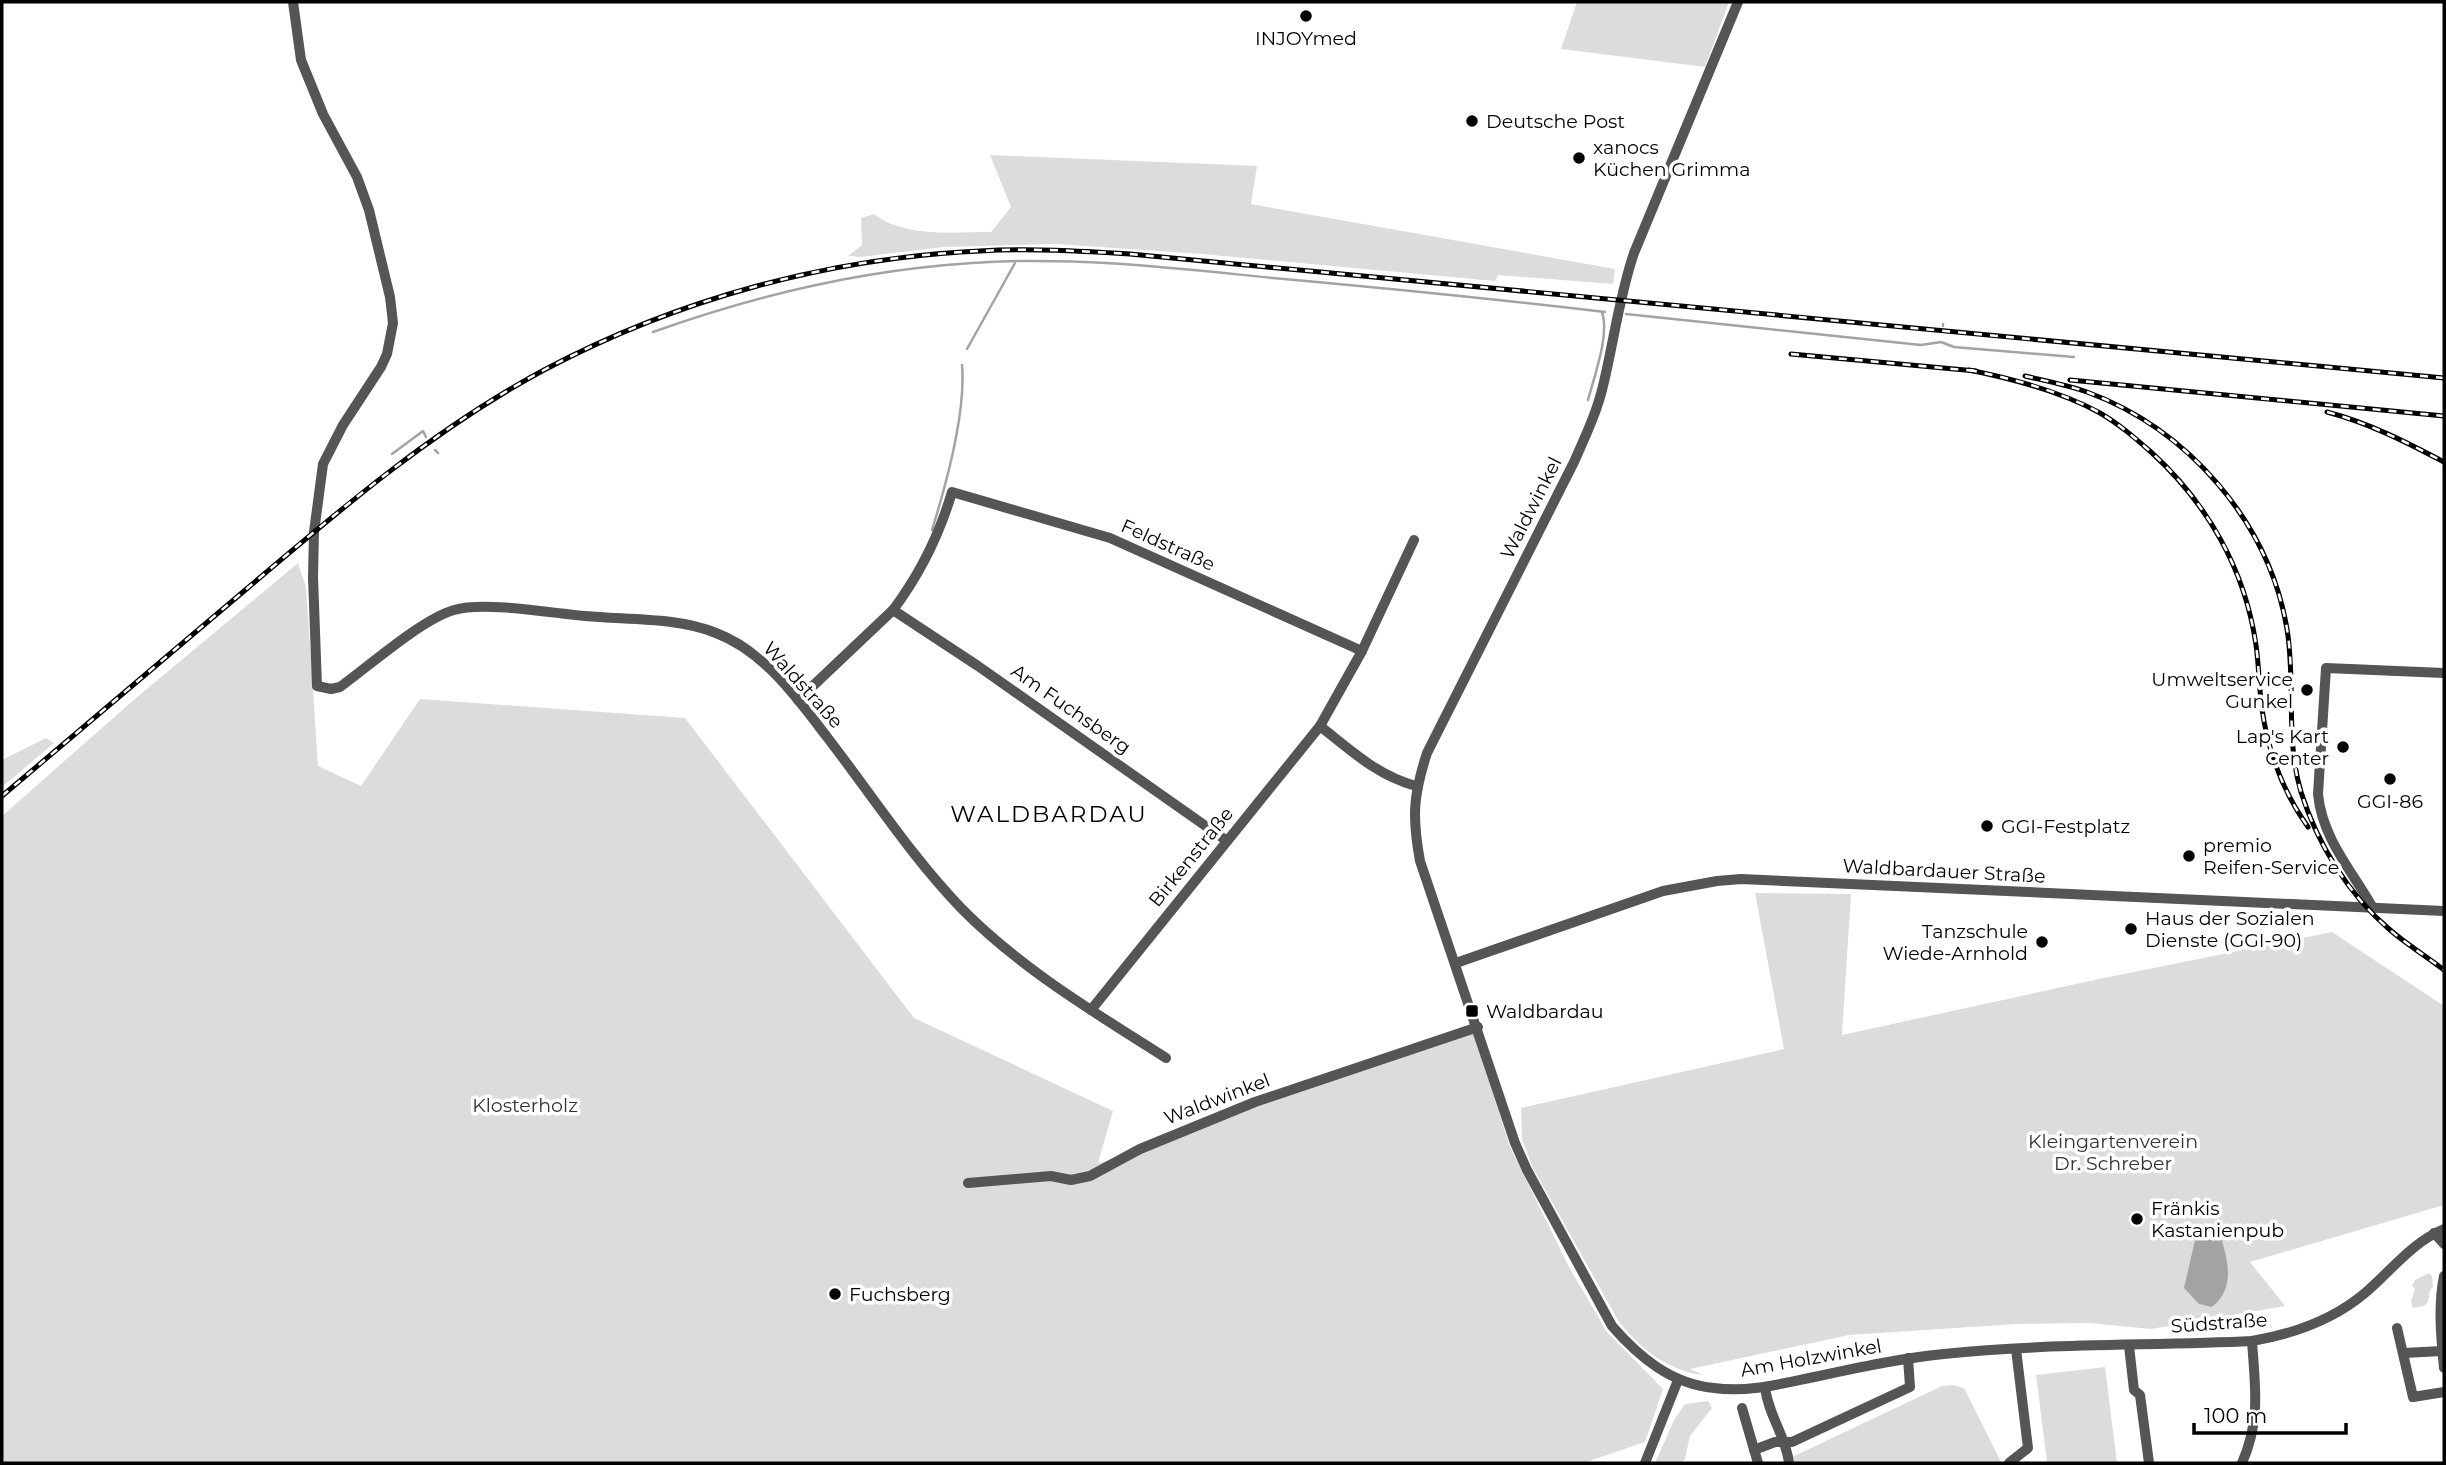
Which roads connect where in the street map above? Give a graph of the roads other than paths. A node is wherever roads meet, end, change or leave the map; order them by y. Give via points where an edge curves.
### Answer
1 (293, 2) edge
2 (1738, 2) edge
3 (1415, 540) dead end
4 (893, 610) junction
5 (1362, 651) junction
6 (2444, 673) edge
7 (798, 700) junction
8 (1320, 726) junction
9 (1416, 786) junction
10 (1227, 841) junction
11 (2373, 908) junction
12 (2444, 911) edge
13 (1456, 963) junction
14 (1091, 1010) junction
15 (1478, 1027) junction
16 (1166, 1058) dead end
17 (968, 1183) dead end
18 (2439, 1231) edge
19 (2444, 1244) edge
20 (2444, 1276) edge
21 (2397, 1328) dead end
22 (2252, 1341) junction
23 (2129, 1346) junction
24 (2016, 1349) junction
25 (2442, 1351) junction
26 (2404, 1353) junction
27 (1908, 1359) junction
28 (2444, 1368) edge
29 (1678, 1380) junction
30 (1765, 1387) junction
31 (2444, 1392) edge
32 (1742, 1408) dead end
33 (1786, 1442) junction
34 (1754, 1450) junction
35 (1645, 1463) edge
36 (1758, 1463) edge
37 (1788, 1463) edge
38 (2009, 1463) edge
39 (2149, 1463) edge
40 (2242, 1463) edge

1 - 7 street, Waldstraße via 300,60 357,177 369,211 393,323 381,367 323,464 315,510 317,686 340,687 442,614 488,607 707,629 748,650
2 - 9 street, Waldwinkel via 1634,253 1594,415 1427,753
3 - 5 street, Birkenstraße
4 - 5 street, Feldstraße via 928,557 952,492 1110,538
4 - 7 street
4 - 10 street, Am Fuchsberg
5 - 8 street, Birkenstraße
6 - 11 street via 2326,668 2319,808 2338,853
7 - 14 street, Waldstraße via 961,907 1035,972
8 - 9 street via 1387,776
8 - 10 street, Birkenstraße
9 - 13 street, Waldwinkel via 1414,830 1420,861
10 - 14 street, Birkenstraße
11 - 12 street, Waldbardauer Straße
11 - 13 street, Waldbardauer Straße via 1741,879 1663,891
13 - 15 street, Waldwinkel
14 - 16 street, Waldstraße
15 - 17 street, Waldwinkel via 1255,1102 1140,1149 1090,1176
15 - 29 street, Waldwinkel via 1515,1143 1595,1296 1629,1345
18 - 19 street
18 - 22 street, Südstraße via 2401,1256 2364,1294 2336,1312 2302,1329
20 - 25 street
21 - 26 street
22 - 23 street, Südstraße
22 - 40 street via 2256,1417
23 - 24 street, Am Holzwinkel
23 - 39 street
24 - 27 street, Am Holzwinkel
24 - 38 street via 2028,1448
25 - 26 street
25 - 28 street
26 - 31 street via 2413,1397
27 - 30 street, Am Holzwinkel
27 - 33 street, Am Holzwinkel via 1910,1387
29 - 30 street, Am Holzwinkel via 1711,1388
29 - 35 street
30 - 33 street via 1771,1415
32 - 34 street
33 - 34 street
33 - 37 street
34 - 36 street

